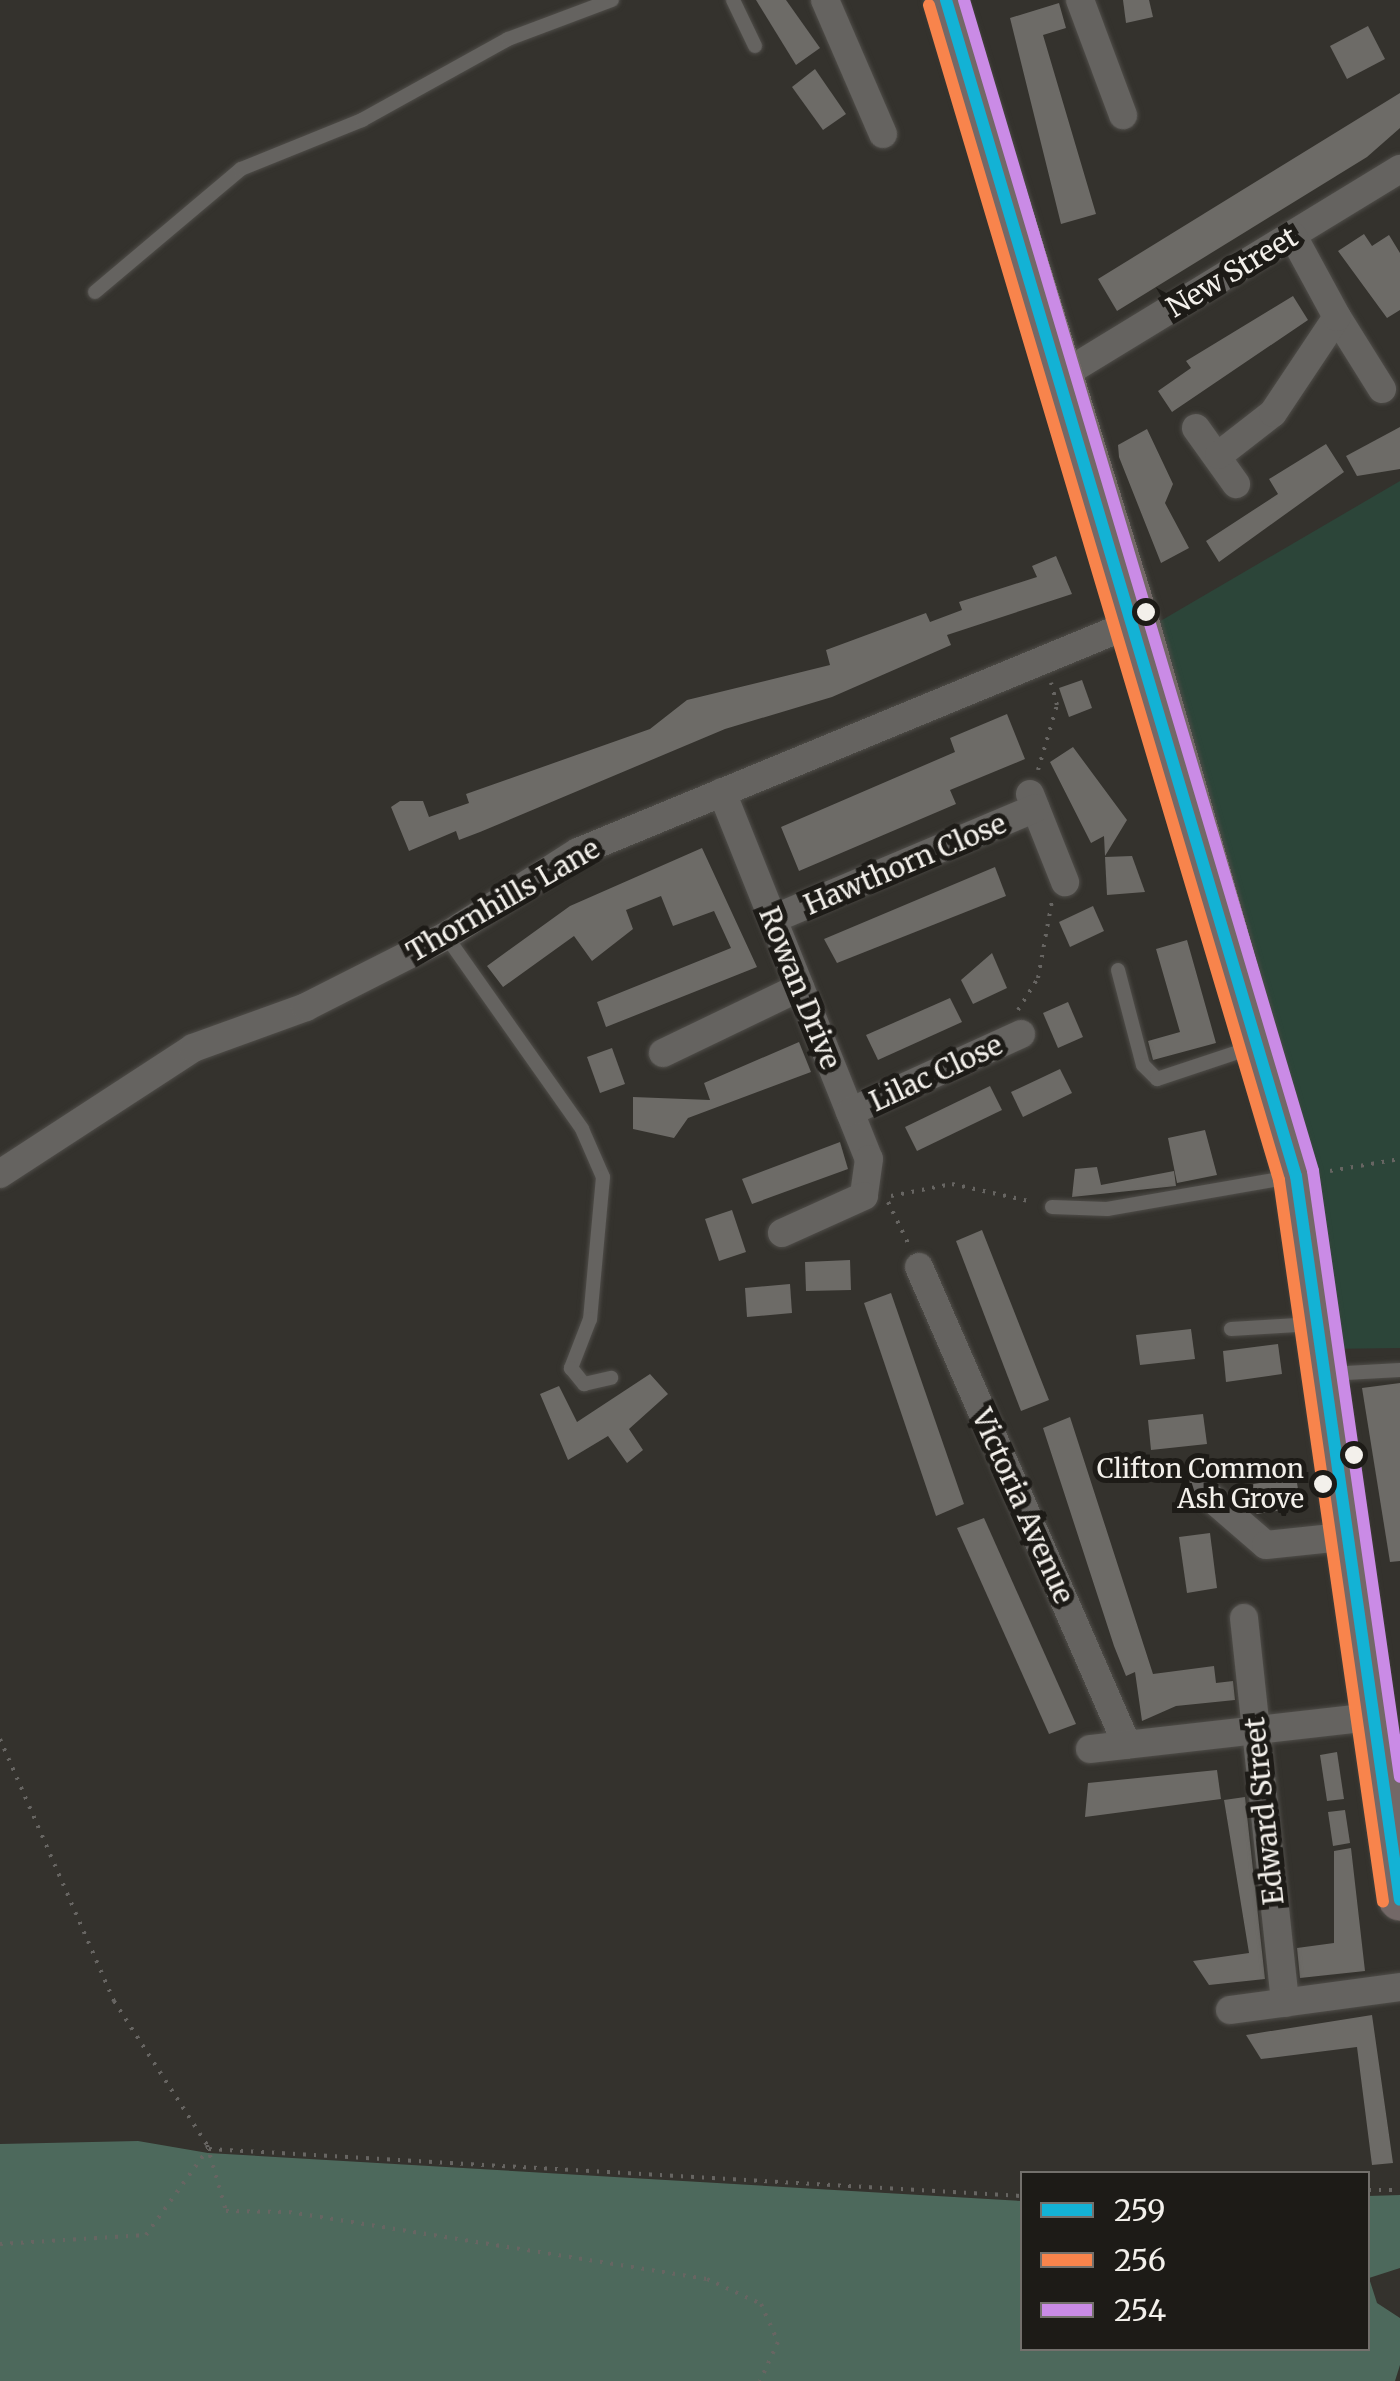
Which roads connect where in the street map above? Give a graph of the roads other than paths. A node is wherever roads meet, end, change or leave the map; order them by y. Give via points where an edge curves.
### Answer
1 (612, 0) edge
2 (734, 0) edge
3 (826, 0) edge
4 (946, 0) edge
5 (1080, 0) edge
6 (755, 46) dead end
7 (1123, 115) dead end
8 (883, 134) dead end
9 (1400, 169) edge
10 (1293, 236) junction
11 (95, 292) dead end
12 (1337, 317) junction
13 (1064, 374) junction
14 (1382, 389) dead end
15 (1196, 428) dead end
16 (1220, 455) junction
17 (1236, 484) dead end
18 (1138, 621) junction
19 (722, 792) junction
20 (1066, 882) road end
21 (773, 919) junction
22 (446, 936) junction
23 (1118, 970) dead end
24 (800, 987) junction
25 (1021, 1034) road end
26 (1259, 1046) junction
27 (663, 1053) dead end
28 (850, 1112) junction
29 (0, 1174) edge
30 (1296, 1176) junction
31 (1052, 1207) road end
32 (782, 1232) dead end
33 (919, 1266) road end
34 (1320, 1324) junction
35 (1231, 1328) dead end
36 (1400, 1370) edge
37 (1327, 1374) junction
38 (611, 1378) dead end
39 (1202, 1490) dead end
40 (1352, 1536) junction
41 (1244, 1618) dead end
42 (1378, 1716) junction
43 (1256, 1730) junction
44 (1127, 1745) junction
45 (1090, 1749) dead end
46 (1395, 1806) edge
47 (1400, 1900) edge
48 (1400, 1987) edge
49 (1284, 2003) junction
50 (1230, 2010) dead end

1 - 11 lane via 508,39 362,120 241,169
2 - 6 lane
3 - 8 street
4 - 13 main road
5 - 7 street
9 - 10 street, New Street
10 - 12 street
10 - 13 street, New Street
12 - 14 street
12 - 16 street via 1273,413
13 - 18 main road
15 - 16 street
16 - 17 street
18 - 19 street, Thornhills Lane
18 - 26 main road
19 - 21 street, Rowan Drive
19 - 22 street, Thornhills Lane via 578,852
20 - 21 street, Hawthorn Close via 1033,801
21 - 24 street, Rowan Drive
22 - 29 street, Thornhills Lane via 306,1007 193,1048
22 - 38 lane via 582,1129 603,1177 590,1319 571,1368 584,1384
23 - 26 lane via 1143,1065 1157,1078
24 - 27 street
24 - 28 street, Rowan Drive
25 - 28 street, Lilac Close
26 - 30 main road
28 - 32 street, Rowan Drive via 871,1185
30 - 31 lane via 1107,1209
30 - 34 main road
33 - 44 street, Victoria Avenue
34 - 35 lane
34 - 37 main road
36 - 37 lane
37 - 40 main road
39 - 40 street via 1266,1544
40 - 42 main road
41 - 43 street, Edward Street
42 - 43 street
42 - 46 main road
43 - 44 street
43 - 49 street, Edward Street
44 - 45 street
46 - 47 main road
48 - 49 street
49 - 50 street

